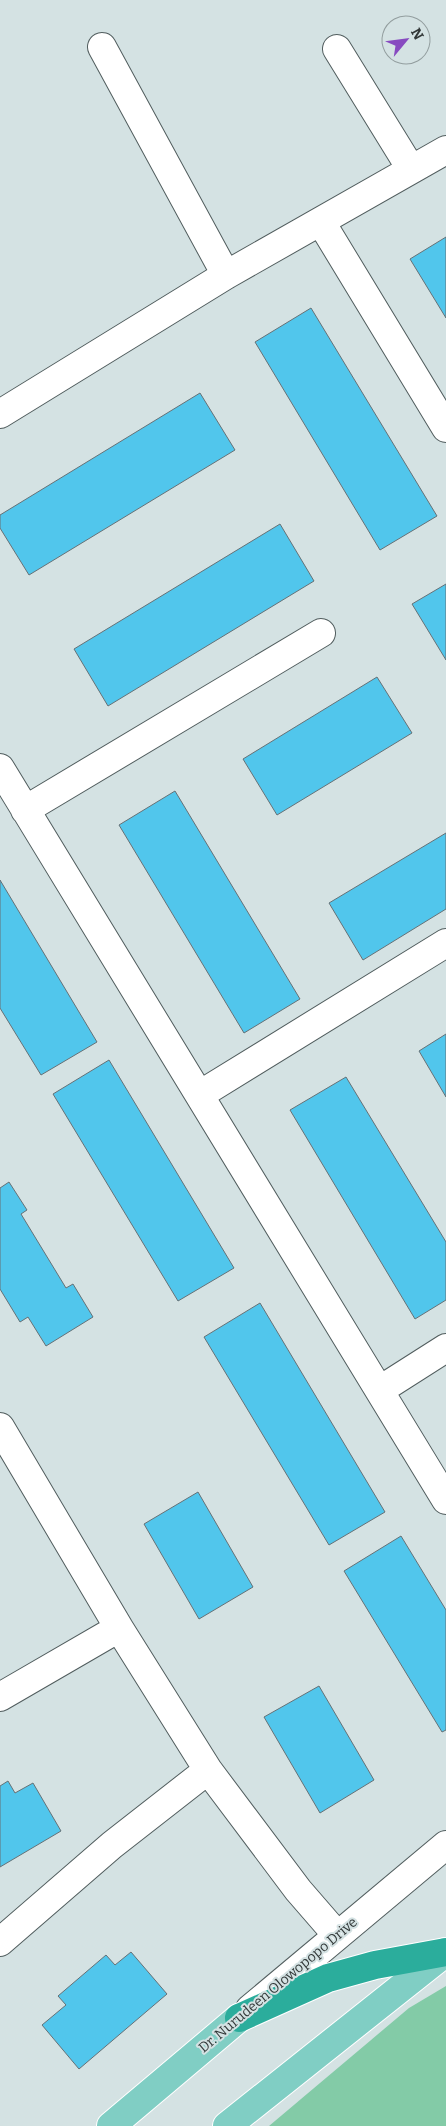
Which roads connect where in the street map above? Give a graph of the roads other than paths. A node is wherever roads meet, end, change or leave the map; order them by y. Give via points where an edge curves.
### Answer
1 (102, 47) dead end
2 (337, 49) dead end
3 (446, 150) edge
4 (411, 169) junction
5 (321, 222) junction
6 (226, 275) junction
7 (0, 414) edge
8 (446, 428) edge
9 (321, 633) dead end
10 (0, 768) edge
11 (25, 810) junction
12 (446, 943) edge
13 (200, 1094) junction
14 (446, 1348) edge
15 (380, 1390) junction
16 (0, 1427) edge
17 (446, 1500) edge
18 (119, 1628) junction
19 (0, 1697) edge
20 (208, 1770) junction
21 (446, 1845) edge
22 (338, 1935) junction
23 (0, 1942) edge
24 (446, 1952) edge
25 (239, 2018) junction
26 (111, 2126) edge
27 (227, 2126) edge

1 - 6 street
2 - 4 street
3 - 4 street
4 - 5 street
5 - 6 street
5 - 8 street
6 - 7 street
9 - 11 street
10 - 11 street
11 - 13 street
12 - 13 street
13 - 15 street
14 - 15 street
15 - 17 street
16 - 18 street
18 - 19 street
18 - 20 street
20 - 22 street via 298,1890
20 - 23 street via 112,1845
21 - 22 street, Dr. Nurudeen Olowopopo Drive
22 - 25 street, Dr. Nurudeen Olowopopo Drive
24 - 25 highway via 375,1965 328,1978
24 - 27 main road
25 - 26 main road, Dr. Nurudeen Olowopopo Drive

